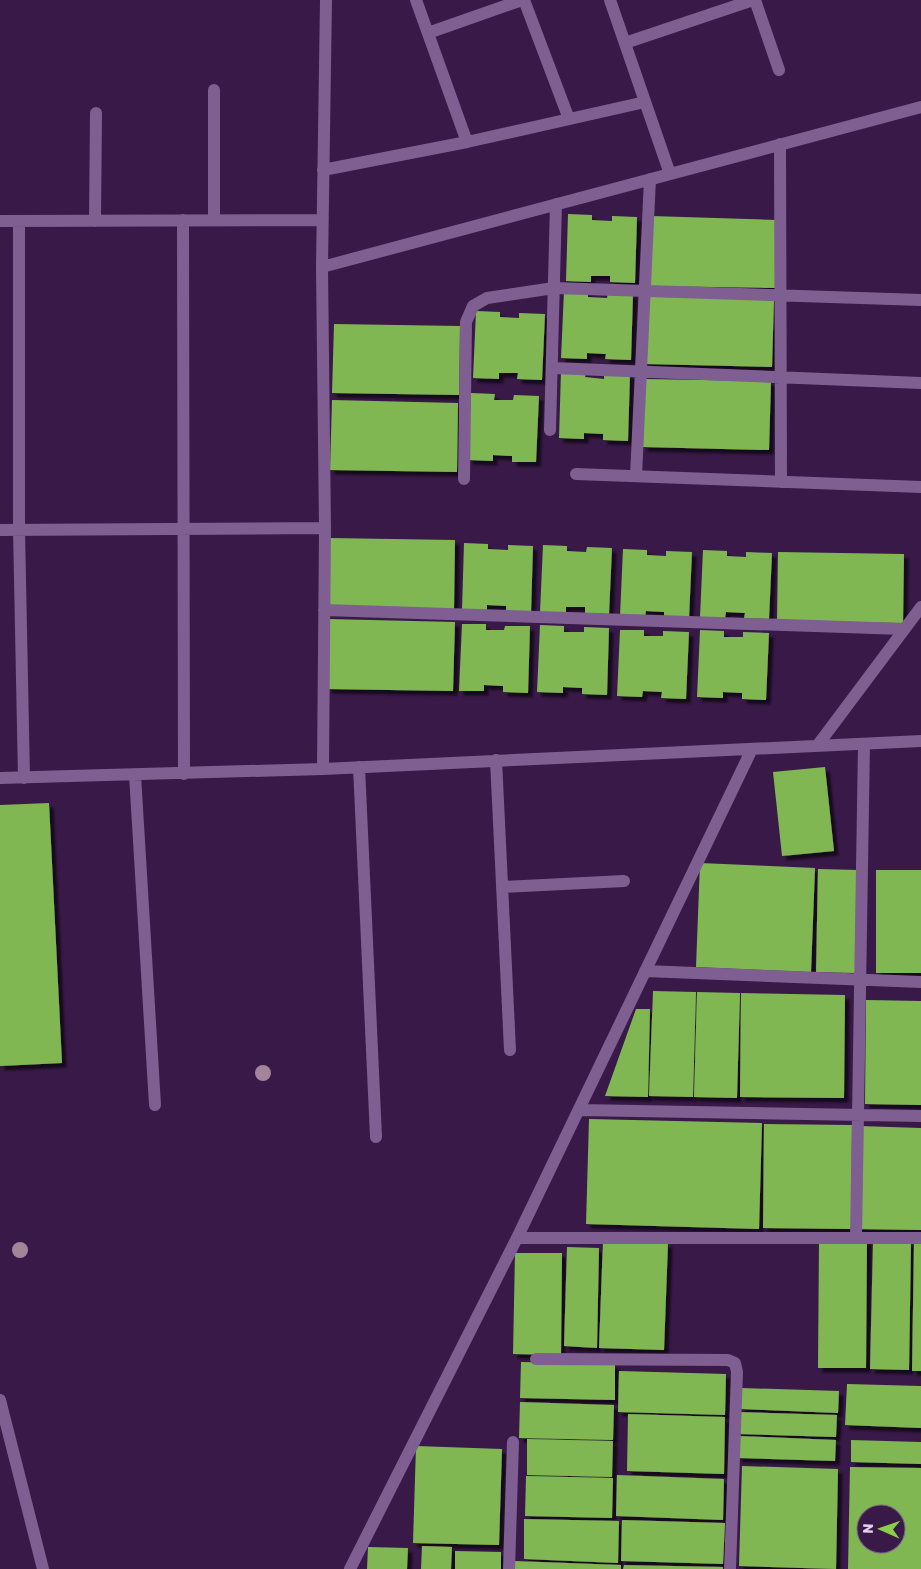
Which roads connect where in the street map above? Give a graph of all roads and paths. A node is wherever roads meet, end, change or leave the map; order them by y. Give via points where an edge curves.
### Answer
1 (326, 0) edge
2 (416, 0) edge
3 (523, 0) edge
4 (610, 0) edge
5 (754, 0) edge
6 (428, 34) junction
7 (625, 43) junction
8 (779, 70) dead end
9 (214, 90) dead end
10 (645, 102) junction
11 (921, 107) edge
12 (96, 114) dead end
13 (569, 119) junction
14 (466, 142) junction
15 (780, 144) junction
16 (323, 170) junction
17 (670, 174) junction
18 (650, 179) junction
19 (556, 204) junction
20 (184, 220) junction
21 (214, 220) junction
22 (322, 220) junction
23 (0, 221) edge
24 (19, 221) junction
25 (95, 221) junction
26 (322, 267) junction
27 (554, 288) junction
28 (644, 290) junction
29 (781, 295) junction
30 (921, 300) edge
31 (552, 368) junction
32 (641, 372) junction
33 (781, 378) junction
34 (921, 383) edge
35 (550, 430) dead end
36 (576, 474) dead end
37 (636, 476) junction
38 (464, 479) dead end
39 (781, 482) junction
40 (921, 487) edge
41 (183, 528) junction
42 (325, 528) junction
43 (0, 530) edge
44 (20, 530) junction
45 (921, 607) edge
46 (324, 610) junction
47 (904, 629) junction
48 (921, 742) edge
49 (864, 744) junction
50 (817, 746) junction
51 (752, 749) junction
52 (496, 760) junction
53 (359, 767) junction
54 (323, 769) junction
55 (184, 774) junction
56 (135, 775) junction
57 (0, 778) edge
58 (24, 778) junction
59 (624, 881) dead end
60 (502, 887) junction
61 (645, 971) junction
62 (860, 980) junction
63 (921, 982) edge
64 (510, 1050) dead end
65 (155, 1105) dead end
66 (579, 1110) junction
67 (858, 1115) junction
68 (921, 1116) edge
69 (376, 1136) dead end
70 (517, 1238) junction
71 (856, 1238) junction
72 (921, 1238) edge
73 (536, 1359) dead end
74 (0, 1400) edge
75 (513, 1442) dead end
76 (43, 1569) edge
77 (350, 1569) edge
78 (509, 1569) edge
79 (730, 1569) edge

1 - 16 street
2 - 6 street
3 - 6 street
3 - 13 street
4 - 7 street
5 - 7 street
5 - 8 street
6 - 14 street
7 - 10 street
9 - 21 street
10 - 13 street
10 - 17 street
11 - 15 street
12 - 25 street
13 - 14 street
14 - 16 street
15 - 17 street
15 - 29 street
16 - 22 street
17 - 18 street
18 - 19 street
18 - 28 street
19 - 26 street
19 - 27 street
20 - 21 street
20 - 25 street
20 - 41 street
21 - 22 street
22 - 26 street
23 - 24 street
24 - 25 street
24 - 44 street
26 - 42 street
27 - 28 street
27 - 31 street
27 - 38 street via 487,298 473,306 466,322
28 - 29 street
28 - 32 street
29 - 30 street
29 - 33 street
31 - 32 street
31 - 35 street
32 - 33 street
32 - 37 street
33 - 34 street
33 - 39 street
36 - 37 street
37 - 39 street
39 - 40 street
41 - 42 street
41 - 44 street
41 - 55 street
42 - 46 street
43 - 44 street
44 - 58 street
45 - 47 street
46 - 47 street
46 - 54 street
47 - 50 street
48 - 49 street
49 - 50 street
49 - 62 street
50 - 51 street
51 - 52 street
51 - 61 street
52 - 53 street
52 - 60 street
53 - 54 street
53 - 69 street
54 - 55 street
55 - 56 street
56 - 58 street
56 - 65 street
57 - 58 street
59 - 60 street
60 - 64 street
61 - 62 street
61 - 66 street
62 - 63 street
62 - 67 street
66 - 67 street
66 - 70 street
67 - 68 street
67 - 71 street
70 - 71 street
70 - 77 street
71 - 72 street
73 - 79 street via 728,1360 735,1364
74 - 76 street
75 - 78 street

